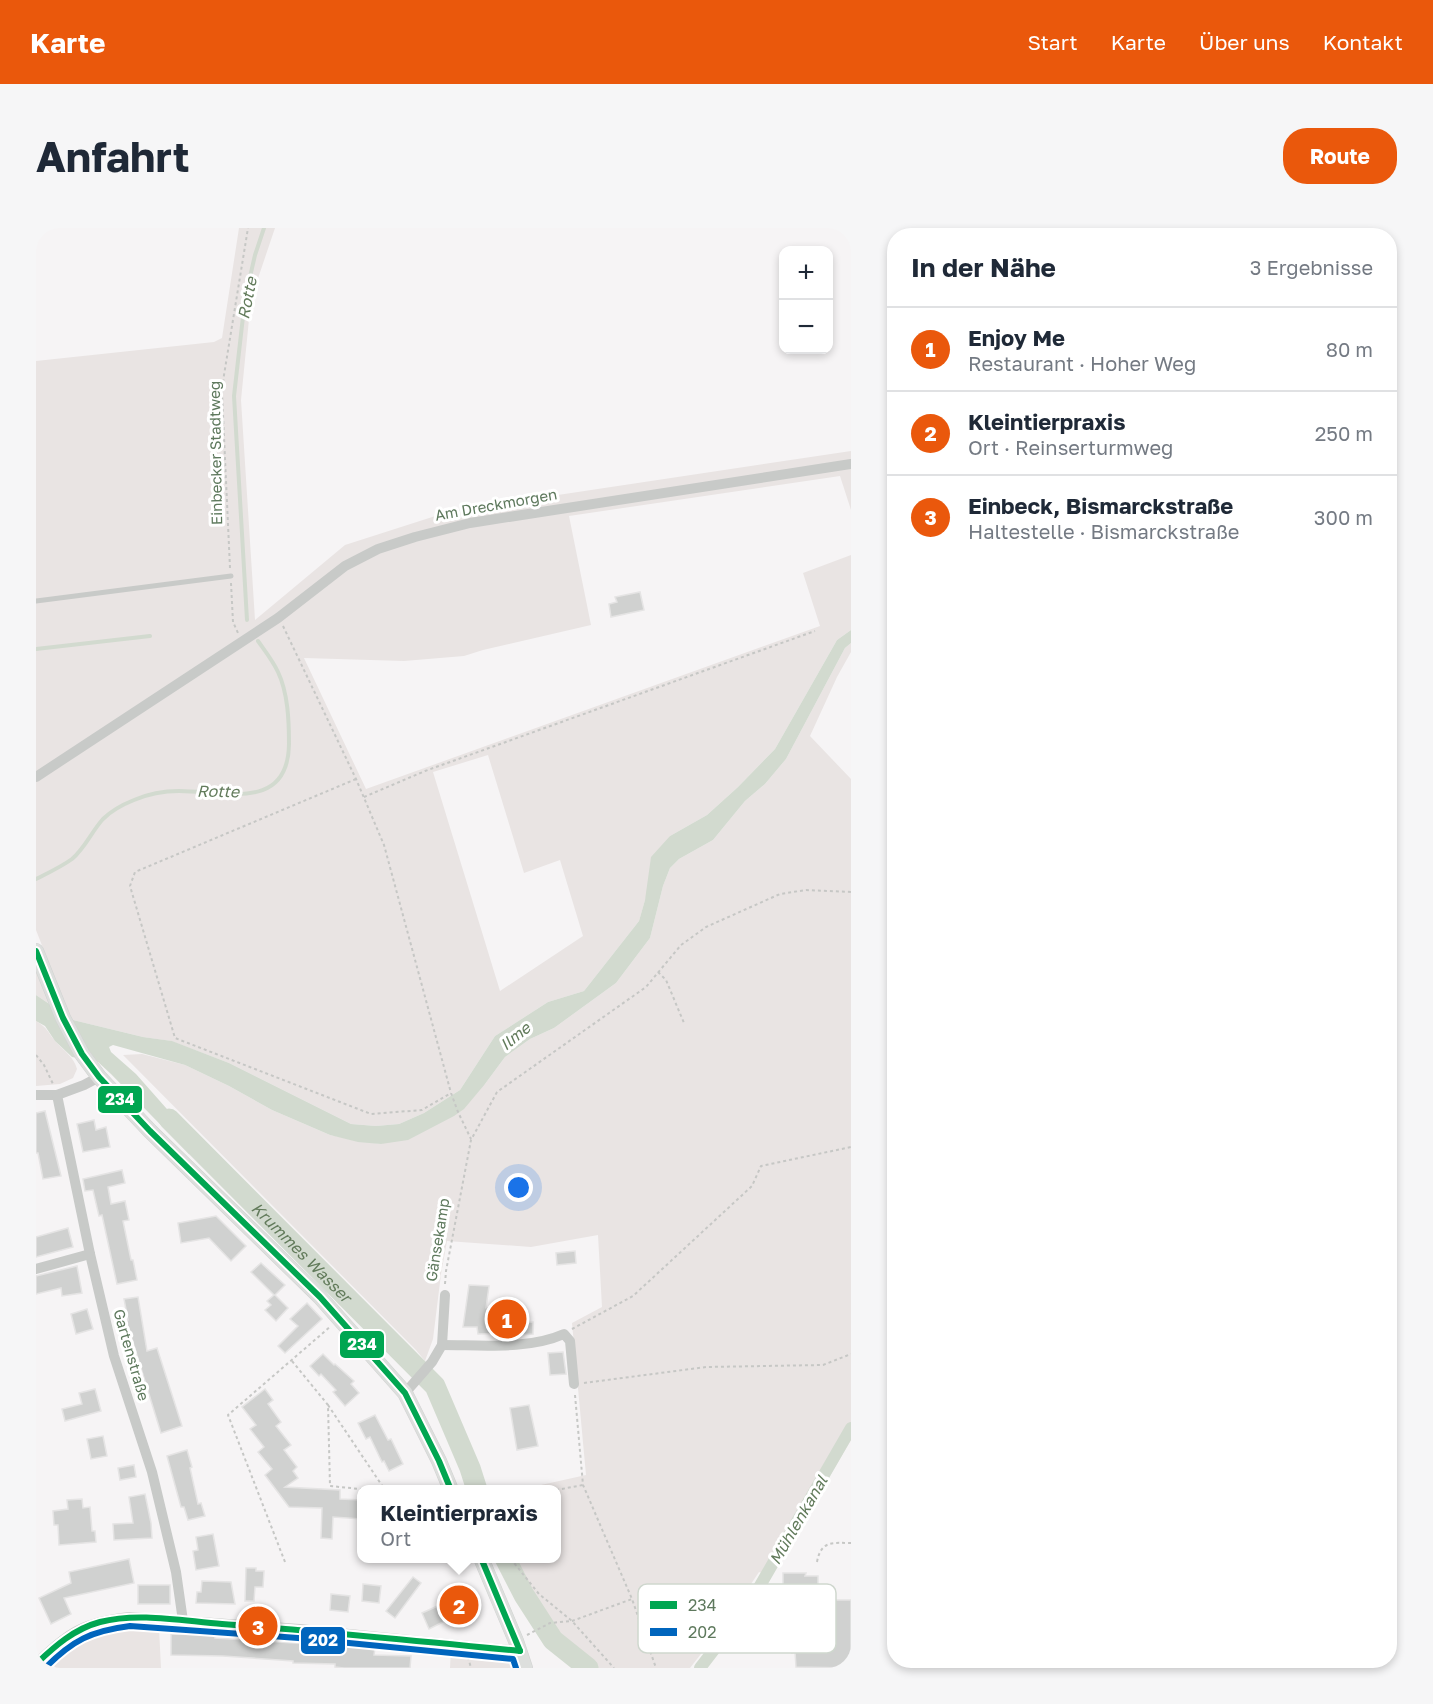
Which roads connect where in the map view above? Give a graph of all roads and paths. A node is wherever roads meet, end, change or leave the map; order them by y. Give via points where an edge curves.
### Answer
1 (248, 228) edge
2 (851, 464) edge
3 (231, 576) junction
4 (36, 601) edge
5 (278, 618) junction
6 (815, 631) dead end
7 (243, 642) junction
8 (36, 777) edge
9 (356, 779) junction
10 (364, 797) junction
11 (851, 892) edge
12 (38, 955) edge
13 (658, 972) junction
14 (684, 1023) dead end
15 (36, 1055) edge
16 (99, 1077) junction
17 (451, 1093) junction
18 (36, 1095) edge
19 (57, 1095) junction
20 (471, 1140) junction
21 (851, 1147) edge
22 (90, 1254) junction
23 (36, 1269) edge
24 (445, 1295) joint
25 (340, 1319) junction
26 (564, 1334) junction
27 (442, 1345) junction
28 (851, 1354) edge
29 (291, 1360) junction
30 (574, 1384) junction
31 (410, 1387) junction
32 (328, 1405) junction
33 (382, 1485) edge
34 (449, 1485) edge
35 (583, 1485) junction
36 (357, 1489) edge
37 (561, 1489) edge
38 (851, 1544) edge
39 (285, 1562) dead end
40 (817, 1562) dead end
41 (483, 1563) edge
42 (514, 1563) edge
43 (632, 1599) junction
44 (638, 1616) edge
45 (183, 1621) junction
46 (572, 1621) junction
47 (537, 1631) dead end
48 (520, 1651) junction
49 (651, 1653) edge
50 (36, 1664) edge
51 (525, 1668) edge
52 (614, 1668) edge
53 (656, 1668) edge

1 - 3 path, Einbecker Stadtweg via 222,393
2 - 5 street, Am Dreckmorgen via 470,523 415,537 378,549 345,566
3 - 4 lane
3 - 7 path, Einbecker Stadtweg via 233,622
5 - 7 street, Am Dreckmorgen
5 - 9 path
6 - 10 path via 425,771
7 - 8 street, Am Dreckmorgen
9 - 10 path
9 - 17 path via 135,872 130,886 175,1038 371,1114 422,1110
10 - 17 path via 384,845
11 - 13 path, Gänsekamp via 806,890 780,894 706,927 681,945
12 - 16 main road via 63,1018
13 - 14 path via 666,980
13 - 20 path, Gänsekamp via 646,987 497,1092
15 - 19 path
16 - 19 street
16 - 25 main road
17 - 20 path
18 - 19 street
19 - 22 street, Gartenstraße
20 - 24 path, Gänsekamp
21 - 26 path via 761,1166 752,1186 633,1296
22 - 23 street
22 - 45 street, Gartenstraße via 114,1356 152,1472 176,1572
24 - 27 street, Gänsekamp
25 - 29 path
25 - 31 main road
26 - 27 street via 528,1344
26 - 30 street via 570,1341
27 - 31 street
28 - 30 path via 823,1365 706,1368
29 - 32 path
29 - 39 path via 228,1415
30 - 35 path
31 - 34 main road
32 - 33 path
32 - 36 path via 330,1486
35 - 37 path
35 - 43 path
38 - 40 path via 829,1543 822,1547
41 - 48 main road
42 - 46 path via 539,1594
43 - 44 path
43 - 46 path
45 - 48 street
45 - 50 street via 130,1617 85,1626 66,1636
46 - 47 path via 549,1623
46 - 52 path
48 - 51 main road
49 - 53 path

